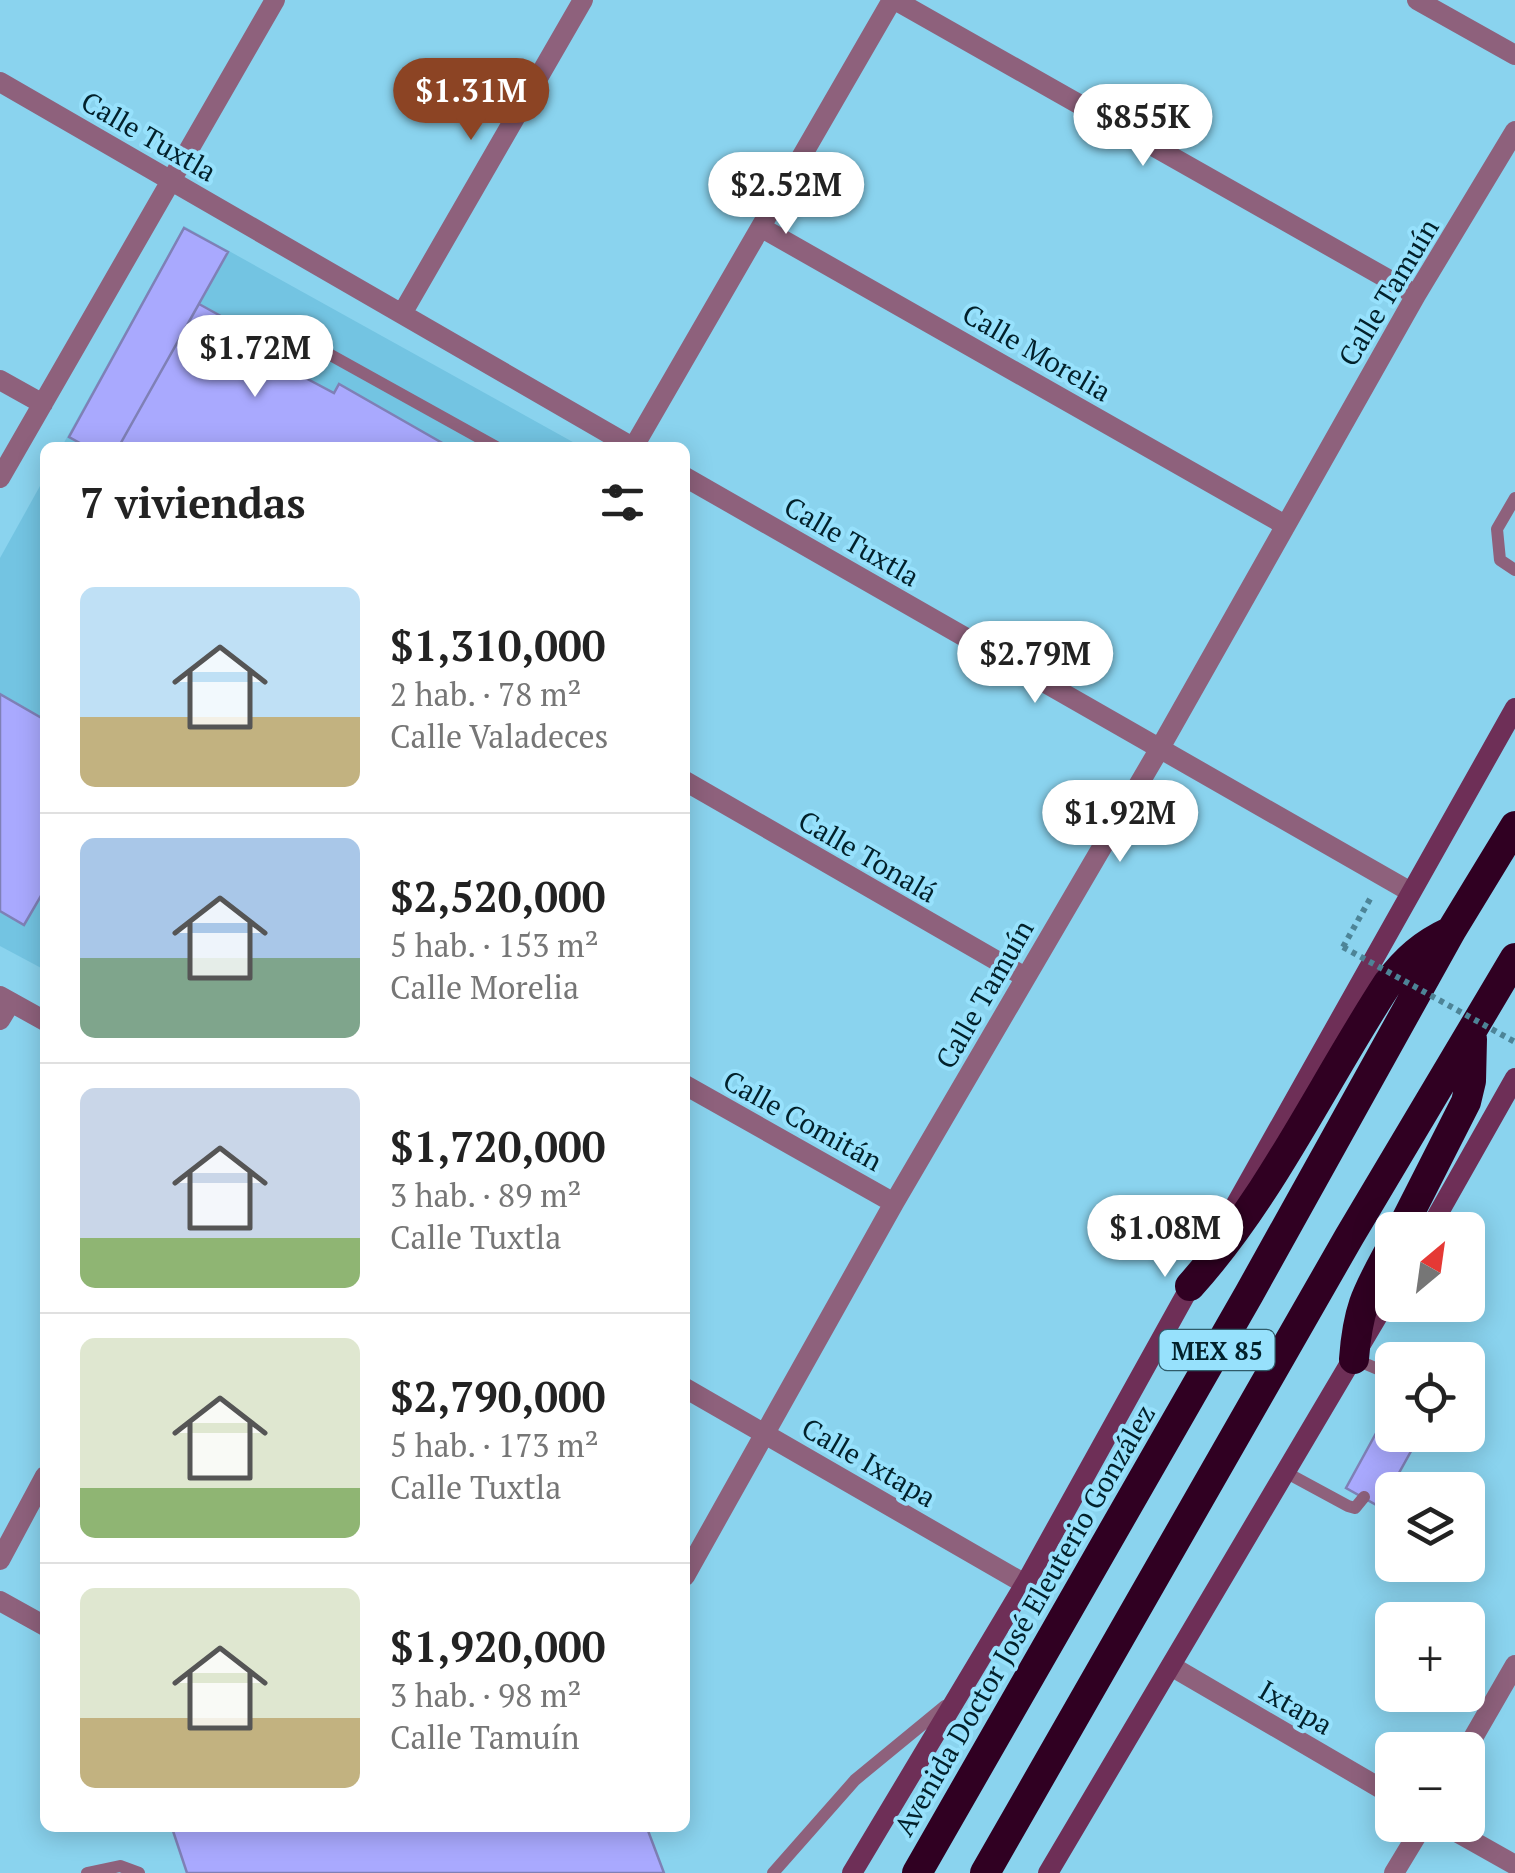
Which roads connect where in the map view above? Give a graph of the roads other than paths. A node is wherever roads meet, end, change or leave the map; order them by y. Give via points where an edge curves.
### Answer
1 (275, 0) edge
2 (583, 0) edge
3 (893, 0) edge
4 (1417, 0) edge
5 (1515, 55) edge
6 (0, 82) edge
7 (1515, 131) edge
8 (170, 182) junction
9 (762, 228) junction
10 (1416, 295) junction
11 (403, 312) junction
12 (273, 322) dead end
13 (0, 380) edge
14 (42, 404) junction
15 (487, 442) edge
16 (624, 442) edge
17 (636, 442) edge
18 (0, 478) edge
19 (690, 480) edge
20 (1515, 498) edge
21 (1285, 524) junction
22 (1515, 570) edge
23 (1515, 708) edge
24 (1160, 748) junction
25 (690, 785) edge
26 (1515, 826) edge
27 (1410, 892) junction
28 (1451, 931) junction
29 (1515, 958) edge
30 (1025, 978) junction
31 (4, 1006) edge
32 (40, 1020) edge
33 (1472, 1035) junction
34 (1515, 1078) edge
35 (690, 1088) edge
36 (894, 1203) junction
37 (1410, 1212) edge
38 (1438, 1212) edge
39 (1375, 1278) edge
40 (1190, 1286) junction
41 (1375, 1322) edge
42 (1354, 1358) junction
43 (1375, 1368) edge
44 (690, 1391) edge
45 (763, 1433) junction
46 (1287, 1474) junction
47 (40, 1485) edge
48 (1364, 1498) dead end
49 (0, 1560) edge
50 (690, 1567) edge
51 (1025, 1584) junction
52 (0, 1600) edge
53 (40, 1623) edge
54 (1515, 1665) edge
55 (1172, 1666) junction
56 (955, 1698) junction
57 (1476, 1732) edge
58 (1375, 1785) edge
59 (1413, 1842) edge
60 (1475, 1842) edge
61 (1515, 1864) edge
62 (87, 1873) edge
63 (139, 1873) edge
64 (773, 1873) edge
65 (852, 1873) edge
66 (917, 1873) edge
67 (985, 1873) edge
68 (1048, 1873) edge
69 (1394, 1873) edge

1 - 8 street
2 - 11 street
3 - 9 street
3 - 10 street
4 - 5 street
6 - 8 street, Calle Tuxtla
7 - 10 street, Calle Tamuín
8 - 11 street, Calle Tuxtla
8 - 14 street
9 - 17 street
9 - 21 street, Calle Morelia
10 - 21 street, Calle Tamuín
11 - 16 street, Calle Tuxtla
12 - 15 lane
13 - 14 street
14 - 18 street
19 - 24 street, Calle Tuxtla
20 - 22 lane via 1496,529 1500,560
21 - 24 street, Calle Tamuín
23 - 27 street
24 - 27 street, Calle Tuxtla
24 - 30 street, Calle Tamuín
25 - 30 street, Calle Tonalá
26 - 28 highway, Avenida Doctor José Eleuterio González / MEX 85
27 - 40 street
28 - 40 highway via 1404,961 1239,1227
28 - 66 highway, Avenida Doctor José Eleuterio González / MEX 85
29 - 33 highway, MEX 85
30 - 36 street, Calle Tamuín
31 - 32 street
33 - 37 highway via 1466,1102
33 - 67 highway, MEX 85
34 - 38 street
35 - 36 street, Calle Comitán
36 - 45 street, Calle Tamuín
39 - 42 highway via 1357,1319
40 - 51 street
41 - 42 street
42 - 43 lane
42 - 46 street
44 - 45 street, Calle Ixtapa
45 - 50 street, Calle Tamuín
45 - 51 street, Calle Ixtapa
46 - 48 lane via 1348,1506
46 - 55 street
47 - 49 street
51 - 56 street
52 - 53 street
54 - 57 street
55 - 58 street, Ixtapa
55 - 68 street
56 - 64 lane via 855,1780
56 - 65 street
59 - 69 street
60 - 61 street
62 - 63 lane via 120,1866

